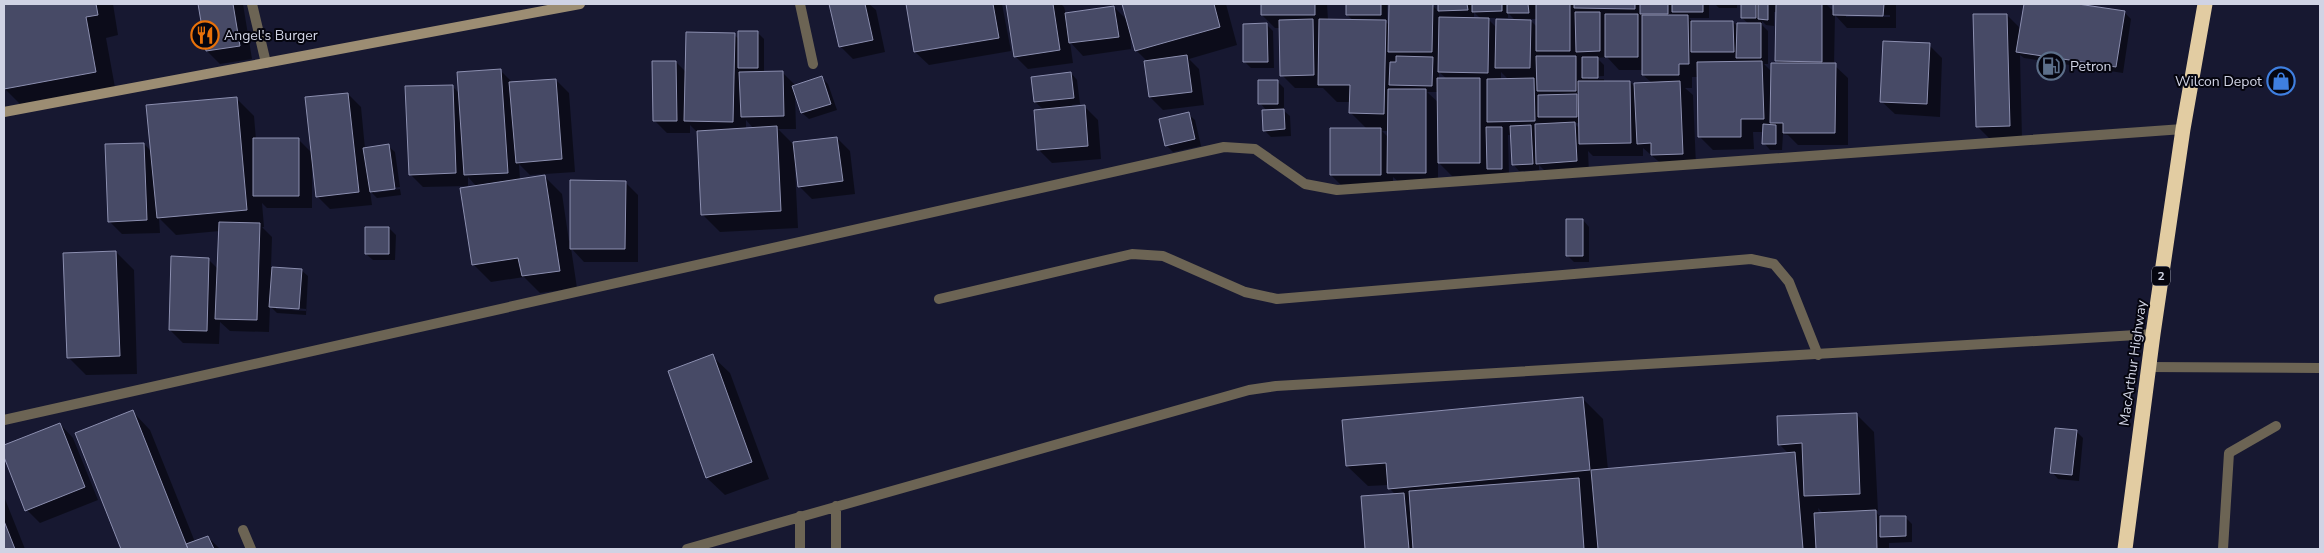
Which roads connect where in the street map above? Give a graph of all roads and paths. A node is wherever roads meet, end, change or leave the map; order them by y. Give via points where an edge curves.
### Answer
1 (252, 4) edge
2 (580, 4) edge
3 (800, 4) edge
4 (2205, 4) edge
5 (266, 63) junction
6 (813, 64) dead end
7 (4, 112) edge
8 (2183, 129) junction
9 (939, 300) dead end
10 (2153, 334) junction
11 (1818, 355) junction
12 (2148, 367) junction
13 (2320, 368) edge
14 (4, 420) edge
15 (2276, 426) dead end
16 (836, 506) junction
17 (800, 516) junction
18 (243, 530) dead end
19 (251, 549) edge
20 (687, 549) edge
21 (800, 549) edge
22 (836, 549) edge
23 (2125, 549) edge
24 (2223, 549) edge

1 - 5 street
2 - 5 street
3 - 6 street
4 - 8 highway, MacArthur Highway / 2
5 - 7 street
8 - 10 highway, MacArthur Highway / 2
8 - 14 street via 1336,190 1305,184 1255,149 1224,147
9 - 11 street via 1132,254 1163,256 1245,292 1277,300 1751,259 1774,264 1789,282
10 - 11 street
10 - 12 highway, MacArthur Highway / 2
11 - 16 street via 1249,390
12 - 13 street
12 - 23 highway, MacArthur Highway / 2
15 - 24 street via 2229,453
16 - 17 street
16 - 22 street
17 - 20 street
17 - 21 street
18 - 19 street

